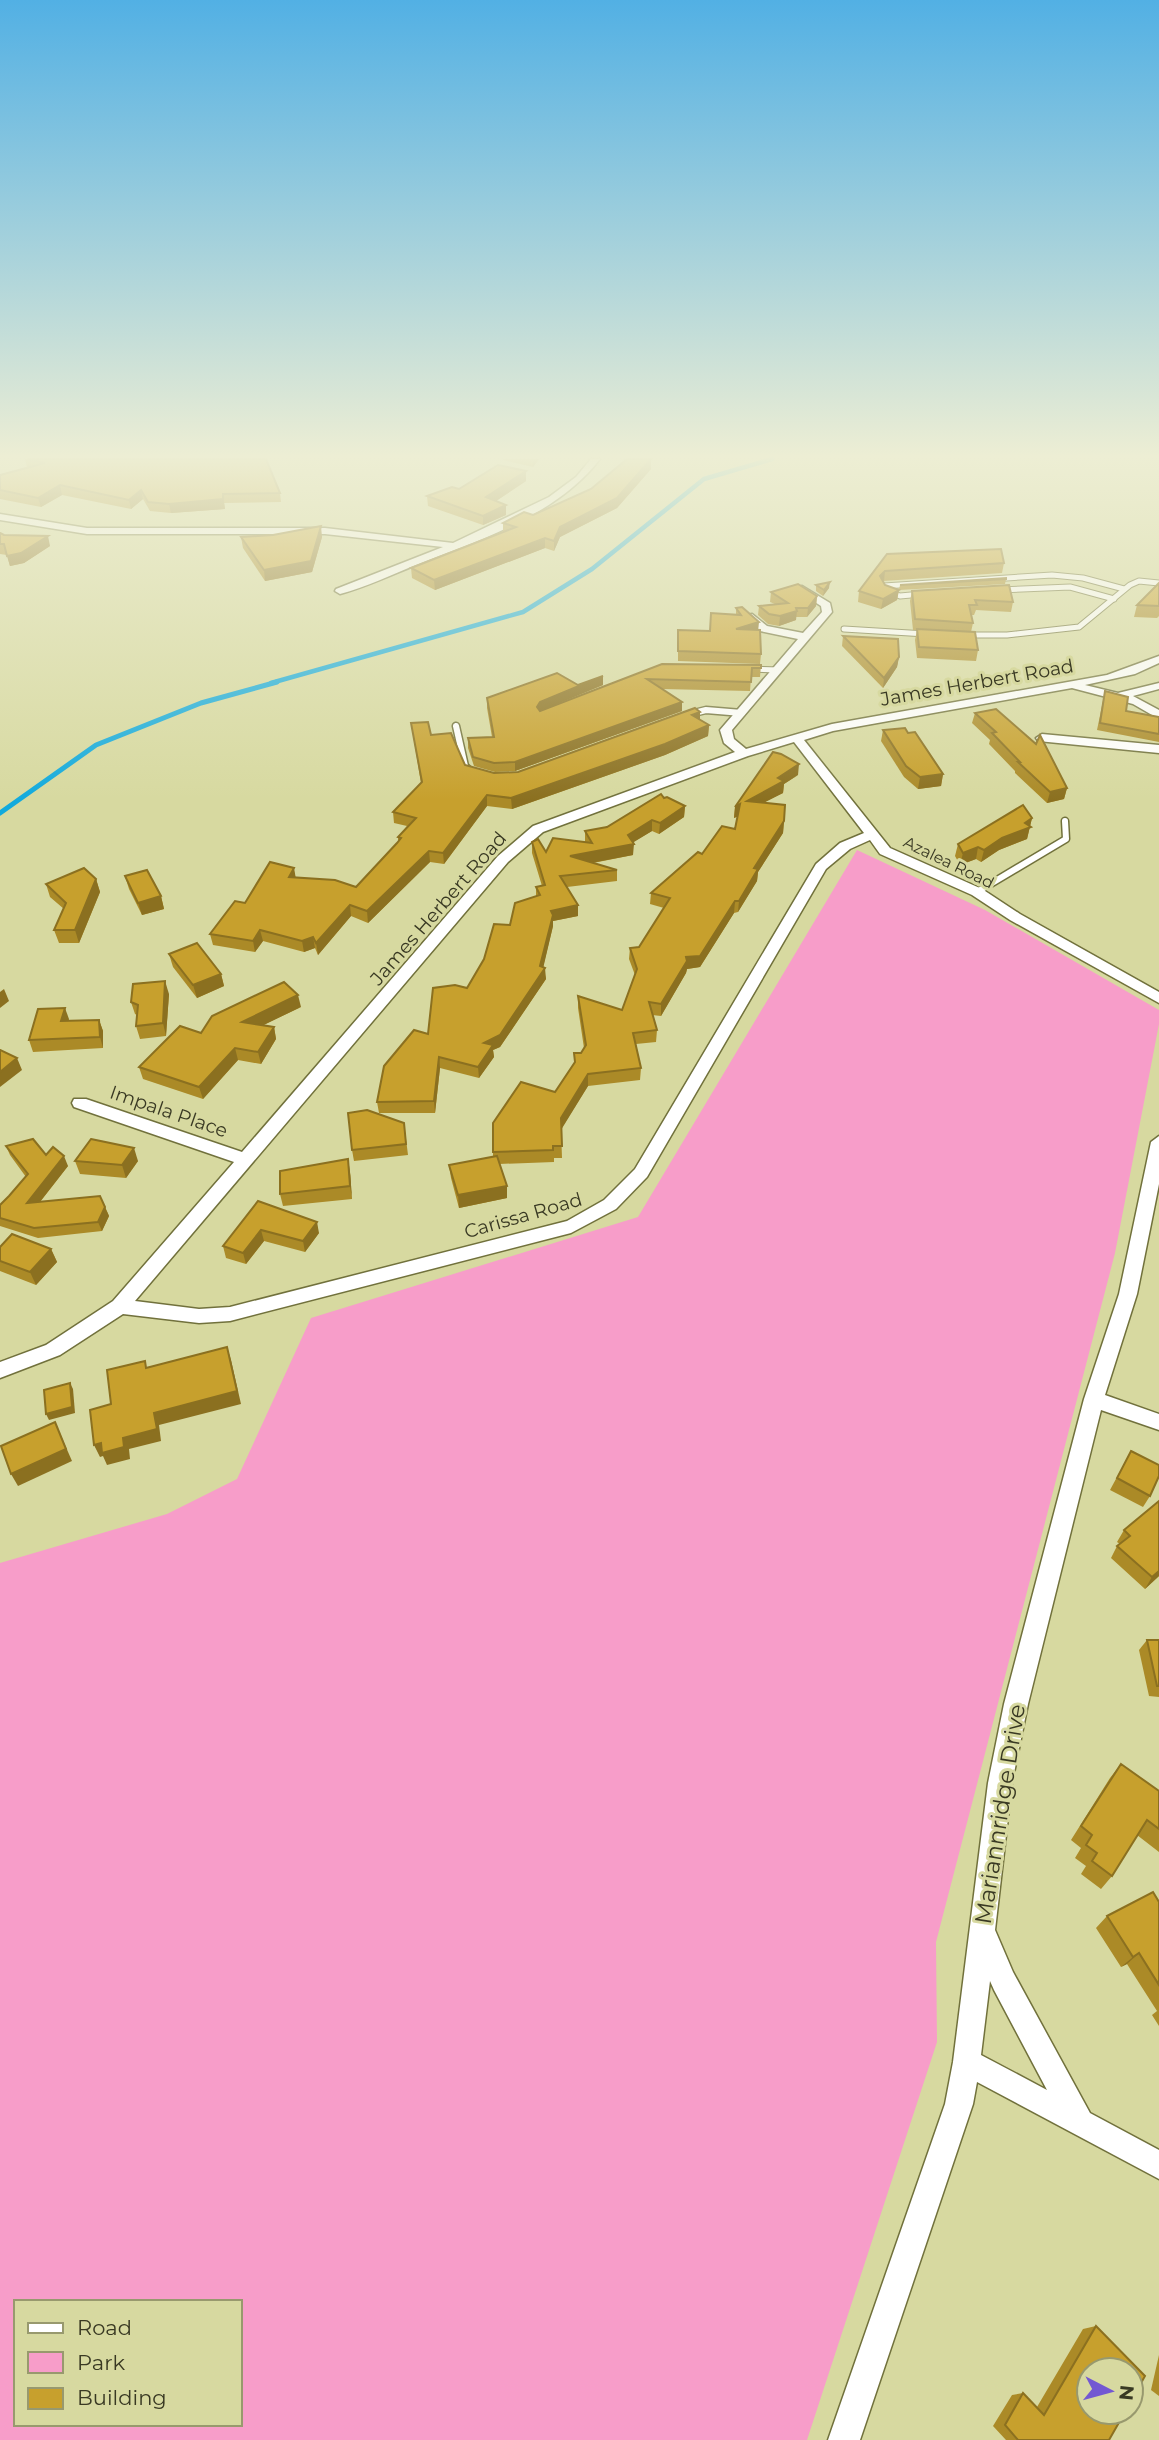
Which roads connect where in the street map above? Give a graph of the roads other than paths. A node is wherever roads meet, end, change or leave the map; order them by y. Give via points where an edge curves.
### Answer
1 (383, 573) edge
2 (1159, 583) edge
3 (802, 589) edge
4 (1124, 589) junction
5 (990, 590) edge
6 (340, 591) dead end
7 (926, 594) edge
8 (1114, 599) junction
9 (748, 616) edge
10 (844, 629) dead end
11 (932, 634) edge
12 (958, 635) edge
13 (808, 637) junction
14 (1159, 659) edge
15 (737, 668) edge
16 (779, 670) junction
17 (1065, 684) junction
18 (1159, 686) edge
19 (1121, 696) junction
20 (742, 713) junction
21 (1159, 715) edge
22 (682, 716) edge
23 (456, 726) dead end
24 (797, 738) junction
25 (1042, 738) edge
26 (1159, 750) edge
27 (744, 753) junction
28 (477, 775) edge
29 (1065, 821) dead end
30 (870, 835) junction
31 (976, 892) junction
32 (1159, 998) edge
33 (79, 1103) dead end
34 (1159, 1142) edge
35 (245, 1159) junction
36 (120, 1306) junction
37 (0, 1370) edge
38 (1094, 1399) junction
39 (1159, 1422) edge
40 (981, 1927) junction
41 (967, 2062) junction
42 (1080, 2123) junction
43 (1159, 2165) edge
44 (844, 2440) edge

1 - 6 street
2 - 4 lane via 1139,581
3 - 13 street via 827,608
4 - 7 lane via 1052,575 884,586 892,594
4 - 8 lane
5 - 8 lane via 1070,587
8 - 12 lane via 1079,627
9 - 13 street via 764,629
10 - 11 lane
13 - 16 street
14 - 17 street, James Herbert Road via 1131,672
15 - 16 lane
16 - 20 street
17 - 19 street
17 - 24 street, James Herbert Road
18 - 19 street
19 - 21 street
20 - 22 lane via 706,710
20 - 27 street via 726,736
23 - 28 lane via 465,766
24 - 27 street, James Herbert Road
24 - 30 street, Azalea Road
25 - 26 street
27 - 35 street, James Herbert Road via 538,829 519,843
29 - 31 lane via 1066,839
30 - 31 street, Azalea Road via 885,851
30 - 36 street, Carissa Road via 845,846 821,867 641,1172 601,1214 571,1226 230,1314 199,1316
31 - 32 street, Azalea Road
33 - 35 street, Impala Place
34 - 38 street, Mariannridge Drive via 1128,1294
35 - 36 street, James Herbert Road
36 - 37 street, James Herbert Road via 53,1350
38 - 39 street
38 - 40 street, Mariannridge Drive via 1014,1717 1000,1783
40 - 41 street, Mariannridge Drive
40 - 42 street via 1003,1981
41 - 42 street
41 - 44 street, Mariannridge Drive via 959,2104
42 - 43 street

